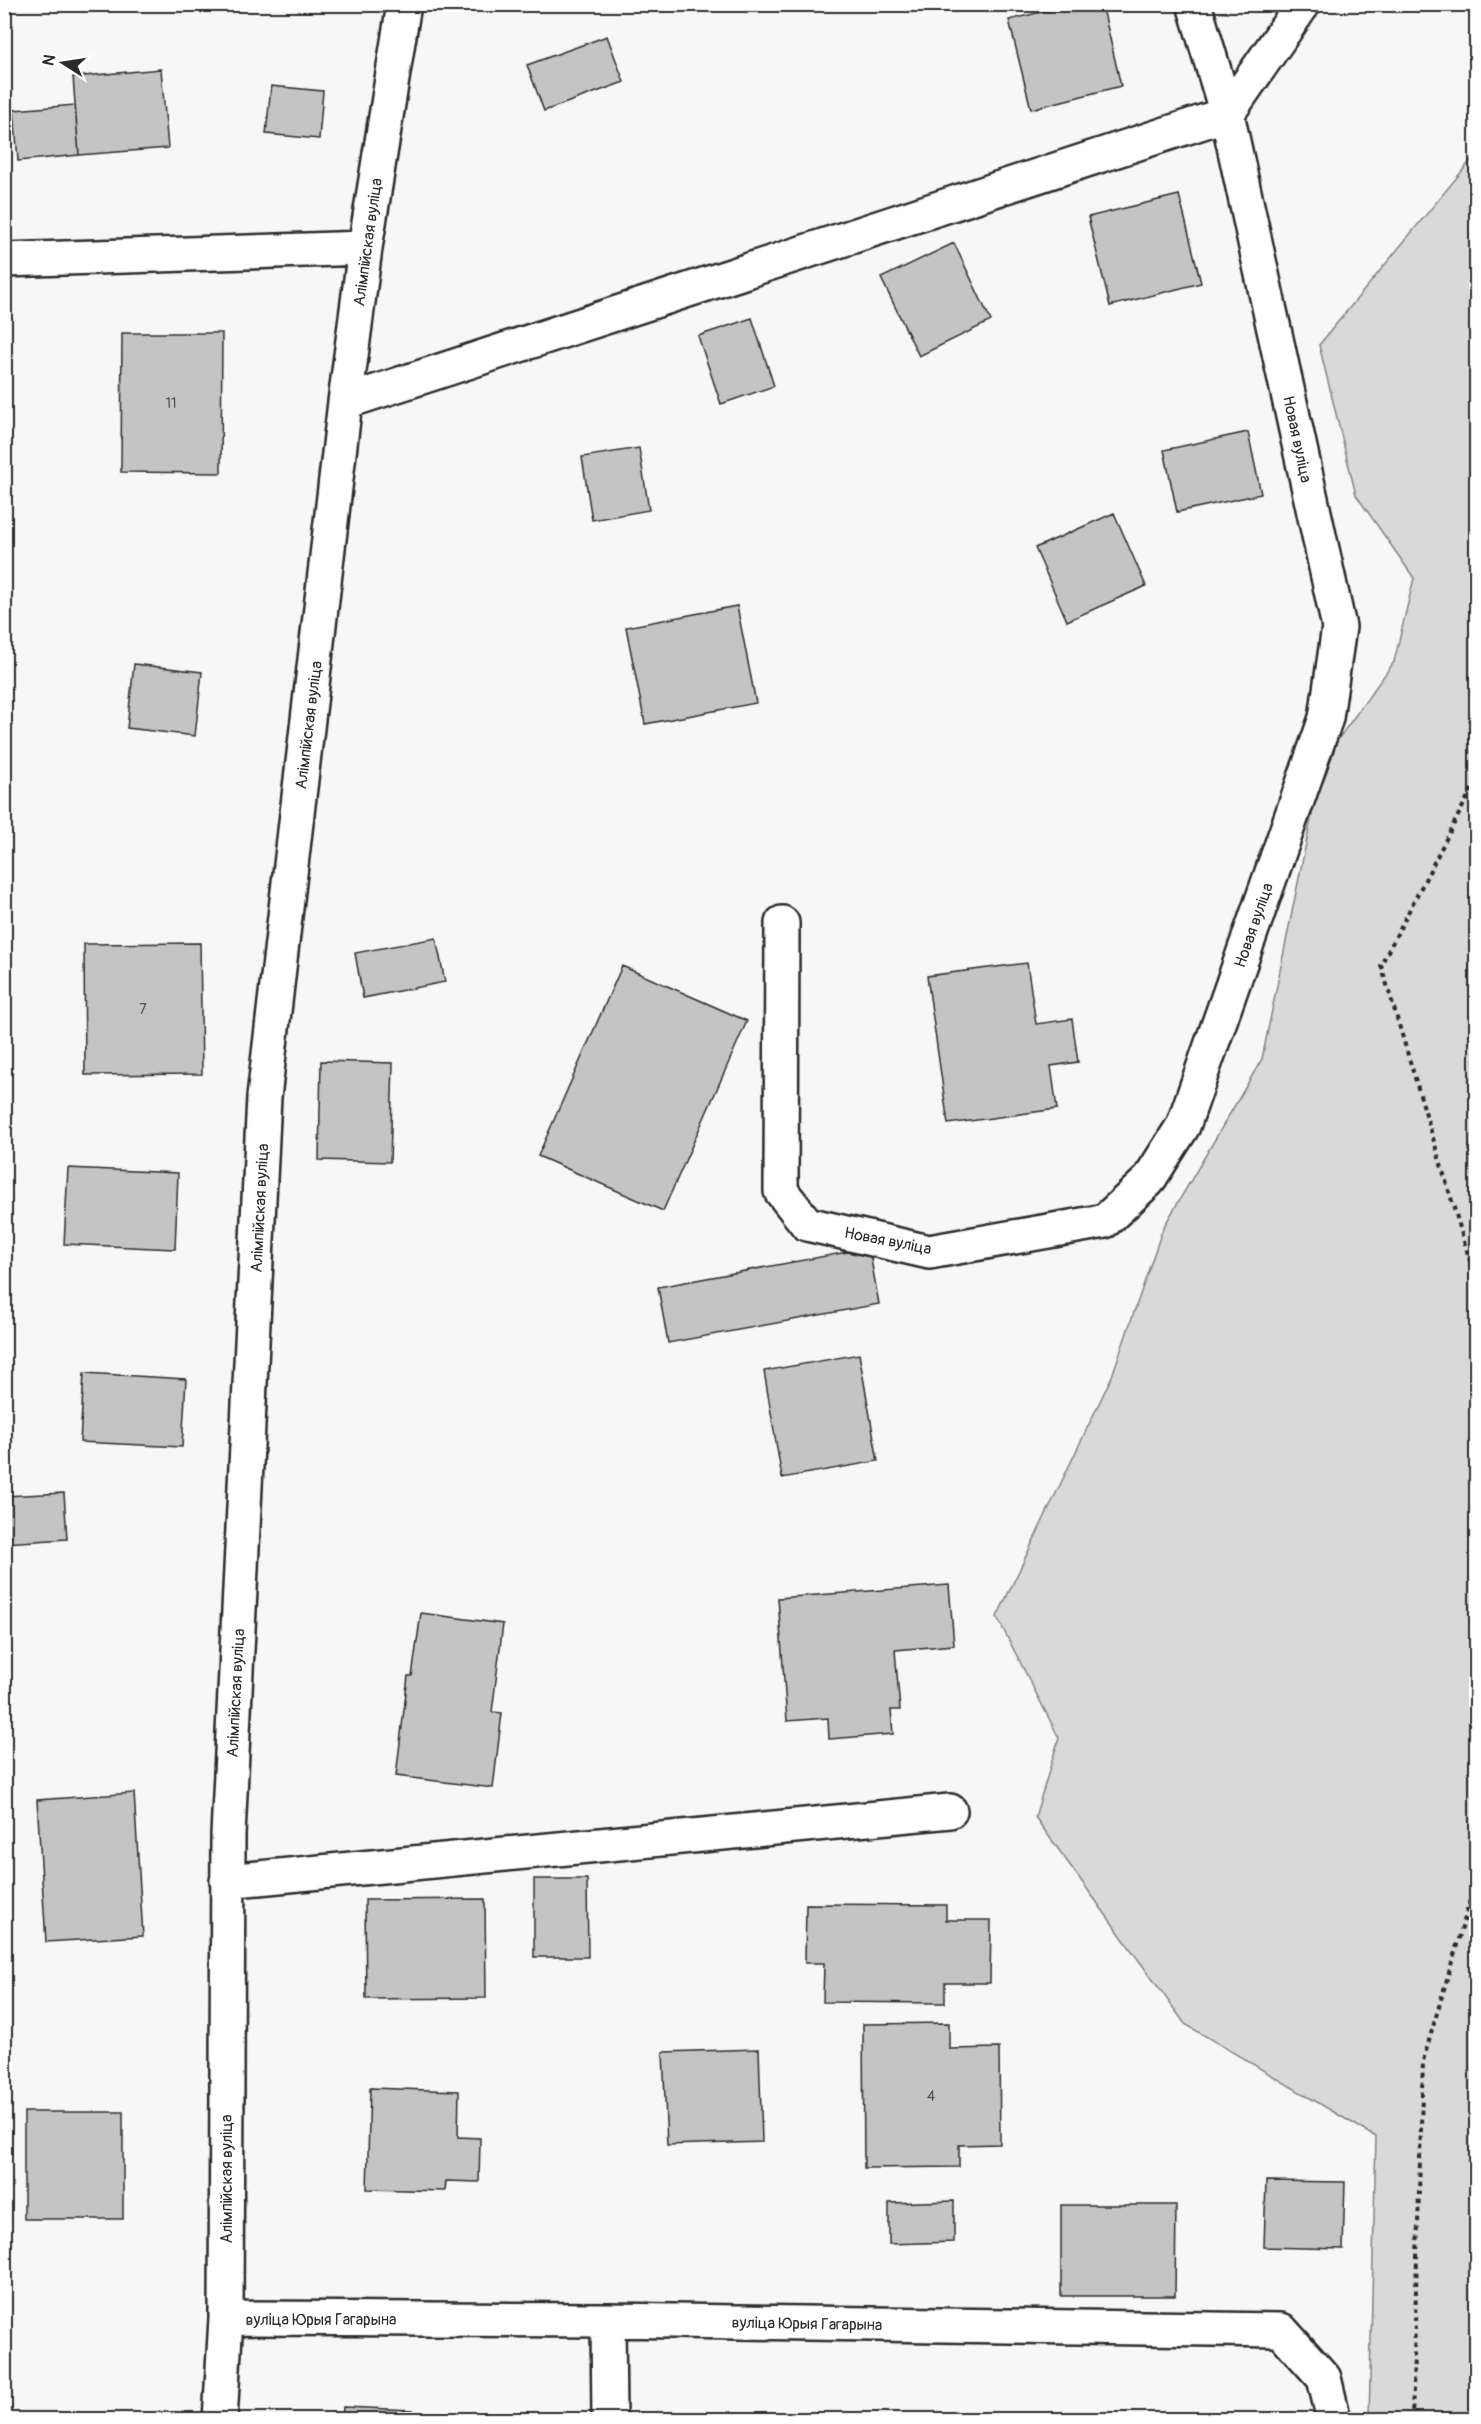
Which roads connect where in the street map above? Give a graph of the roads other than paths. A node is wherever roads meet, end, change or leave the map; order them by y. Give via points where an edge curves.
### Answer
1 (404, 4) edge
2 (1194, 4) edge
3 (1303, 4) edge
4 (1227, 114) junction
5 (365, 248) junction
6 (4, 260) edge
7 (345, 402) junction
8 (782, 923) dead end
9 (950, 1811) dead end
10 (227, 1881) junction
11 (226, 2318) junction
12 (608, 2320) junction
13 (219, 2420) edge
14 (609, 2420) edge
15 (1334, 2420) edge

1 - 5 street, Алімпійская вуліца
2 - 4 street, Новая вуліца
3 - 4 street
4 - 7 street
4 - 8 street, Новая вуліца via 1339,627 1326,718 1183,1126 1148,1181 1105,1221 929,1252 807,1224 781,1191
5 - 6 street
5 - 7 street, Алімпійская вуліца
7 - 10 street, Алімпійская вуліца via 264,1097
9 - 10 street
10 - 11 street, Алімпійская вуліца
11 - 12 street, вуліца Юрыя Гагарына
11 - 13 street, Алімпійская вуліца
12 - 14 street
12 - 15 street, вуліца Юрыя Гагарына via 1281,2330 1324,2378

